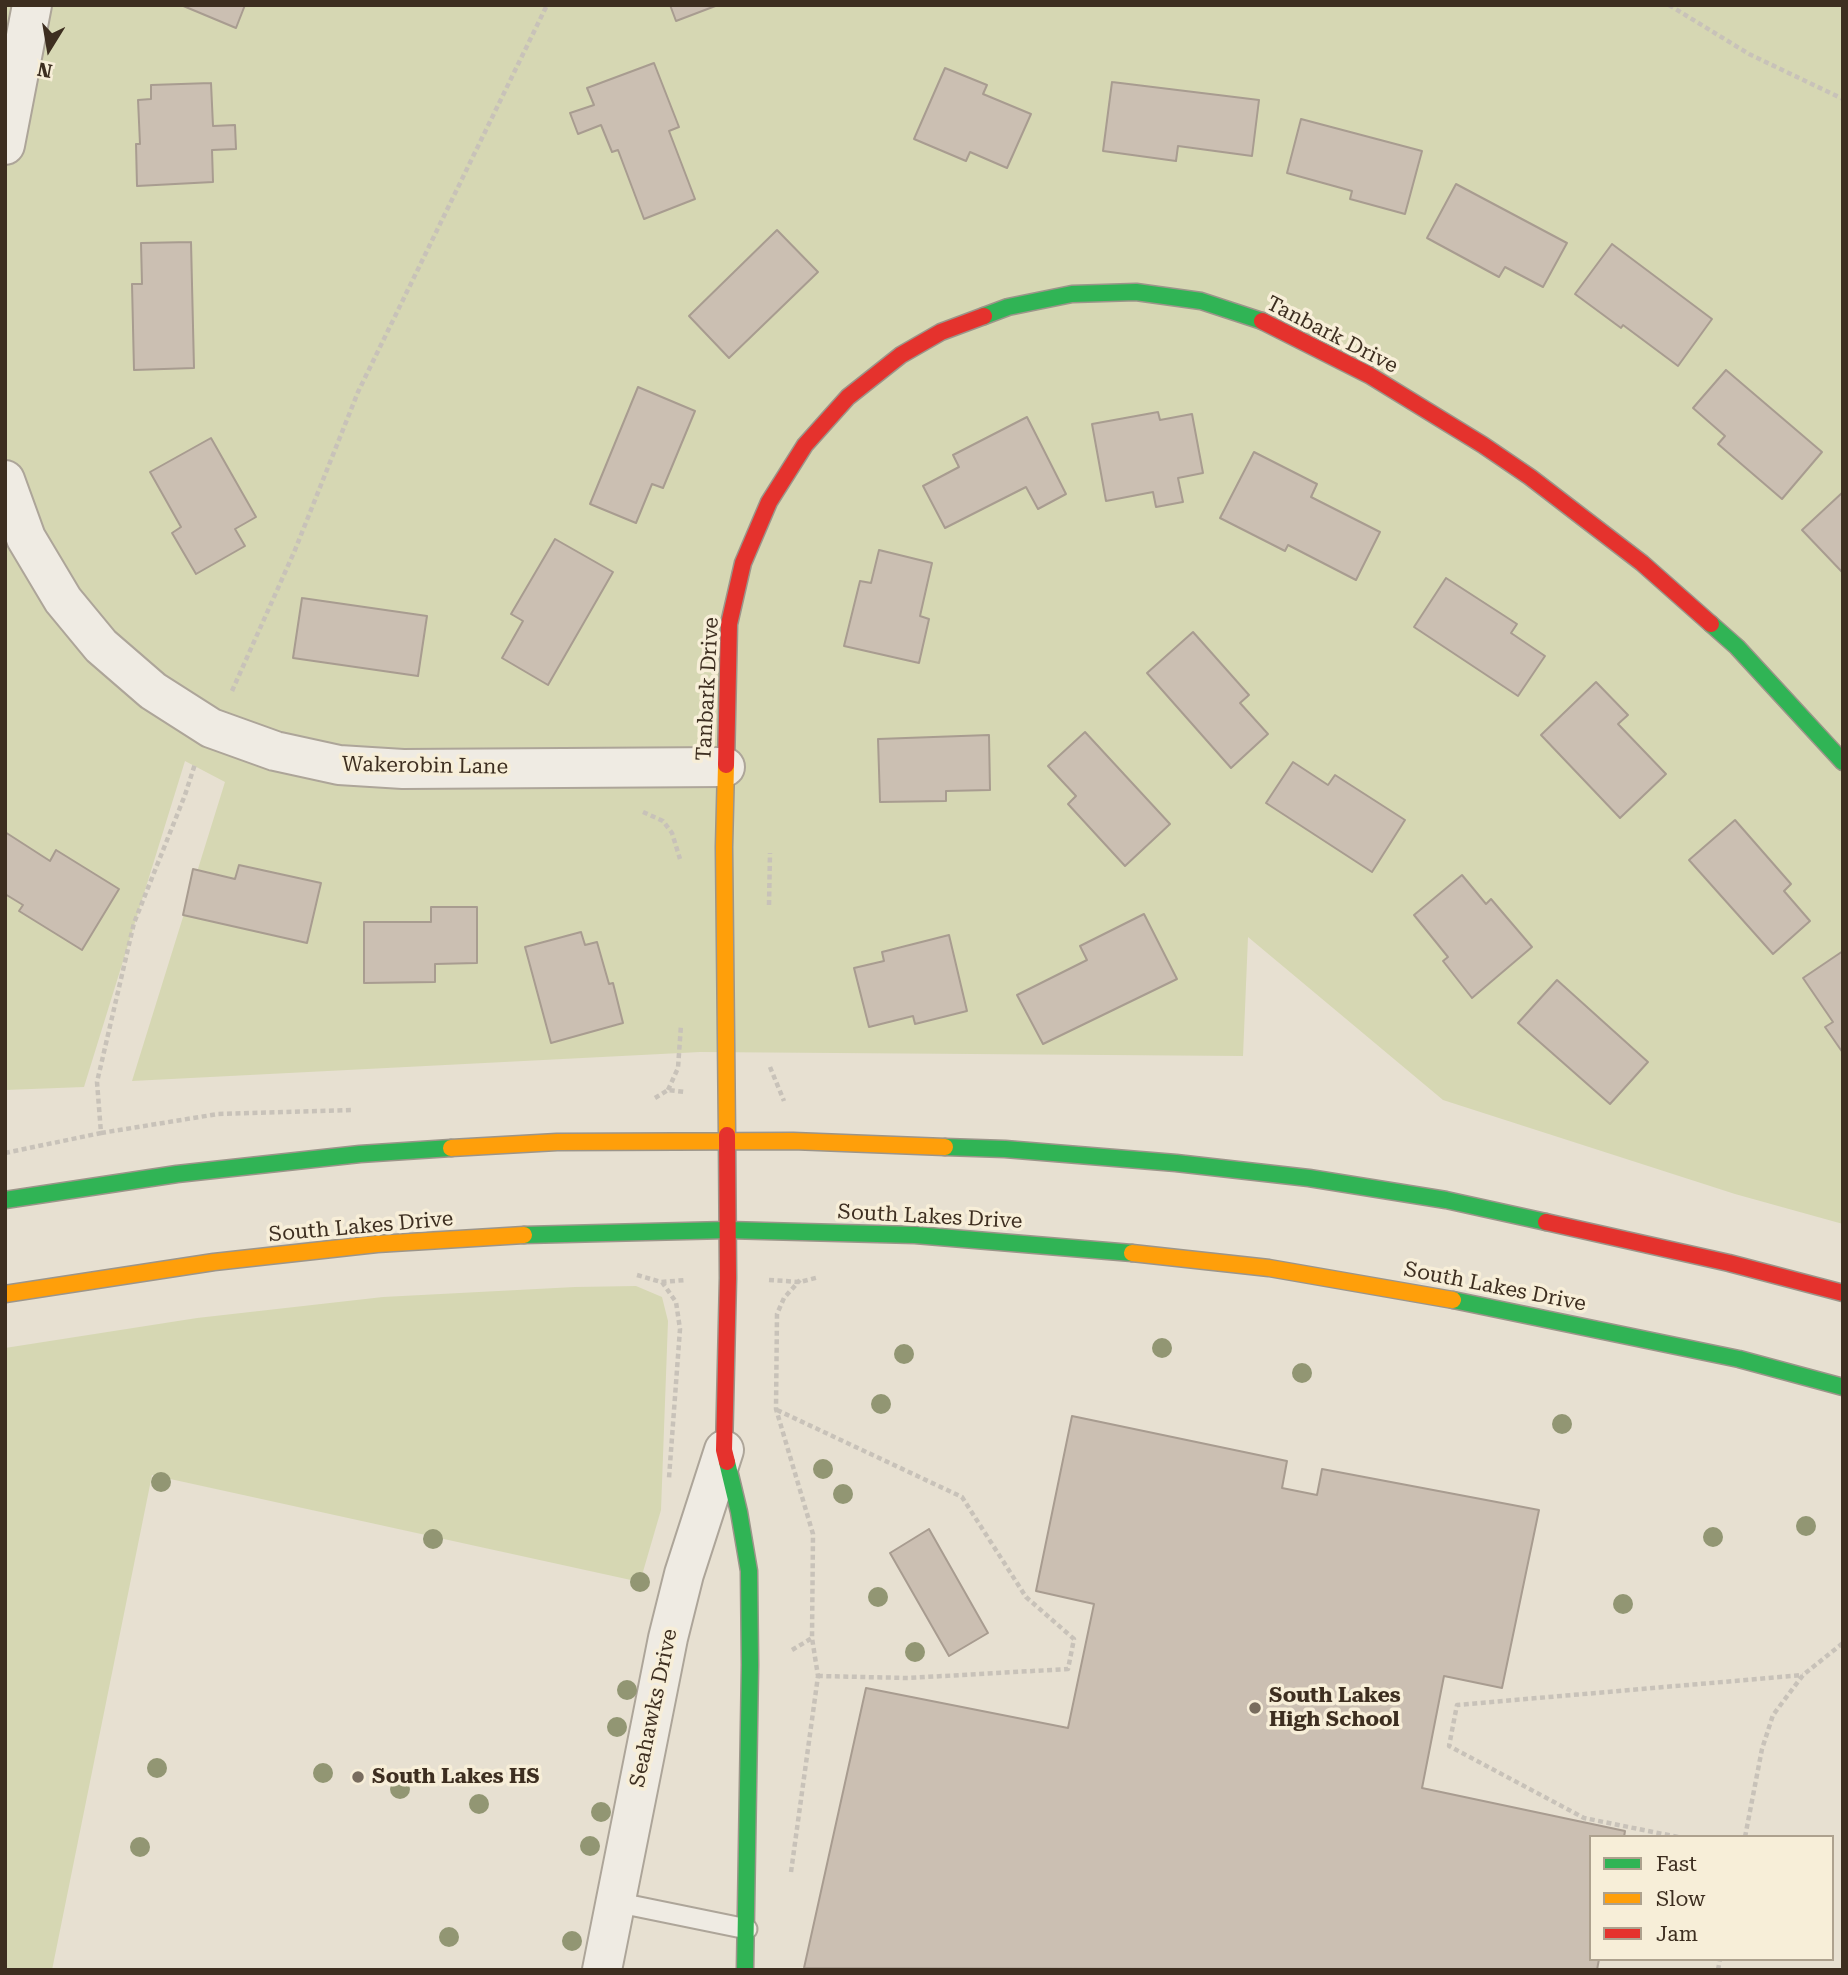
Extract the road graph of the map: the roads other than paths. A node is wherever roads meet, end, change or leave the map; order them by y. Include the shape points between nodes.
1 (32, 5) edge
2 (5, 145) edge
3 (5, 480) edge
4 (1843, 762) edge
5 (725, 767) junction
6 (727, 1141) junction
7 (5, 1200) edge
8 (727, 1230) junction
9 (1843, 1293) edge
10 (5, 1294) edge
11 (1843, 1387) edge
12 (724, 1450) junction
13 (615, 1902) junction
14 (747, 1929) junction
15 (601, 1970) edge
16 (745, 1970) edge

1 - 2 street
3 - 5 street, Wakerobin Lane via 26,538 63,600 101,646 153,691 211,729 275,751 339,765 403,769
4 - 5 main road, Tanbark Drive via 1737,647 1651,571 1483,445 1369,375 1265,321 1200,301 1136,292 1072,294 1008,307 942,332 901,355 848,397 805,445 769,502 743,563 729,624
5 - 6 main road, Tanbark Drive
6 - 7 main road via 557,1142 360,1154 177,1174
6 - 8 main road, Tanbark Drive
6 - 9 main road via 1005,1149 1309,1178 1485,1209
8 - 10 main road, South Lakes Drive via 561,1233 377,1244 214,1262
8 - 11 main road, South Lakes Drive via 915,1235 1269,1268 1564,1321
8 - 12 main road, Seahawks Drive
12 - 13 street, Seahawks Drive via 670,1628
12 - 14 main road, Seahawks Drive via 749,1571
13 - 14 lane
13 - 15 street, Seahawks Drive
14 - 16 main road, Seahawks Drive

